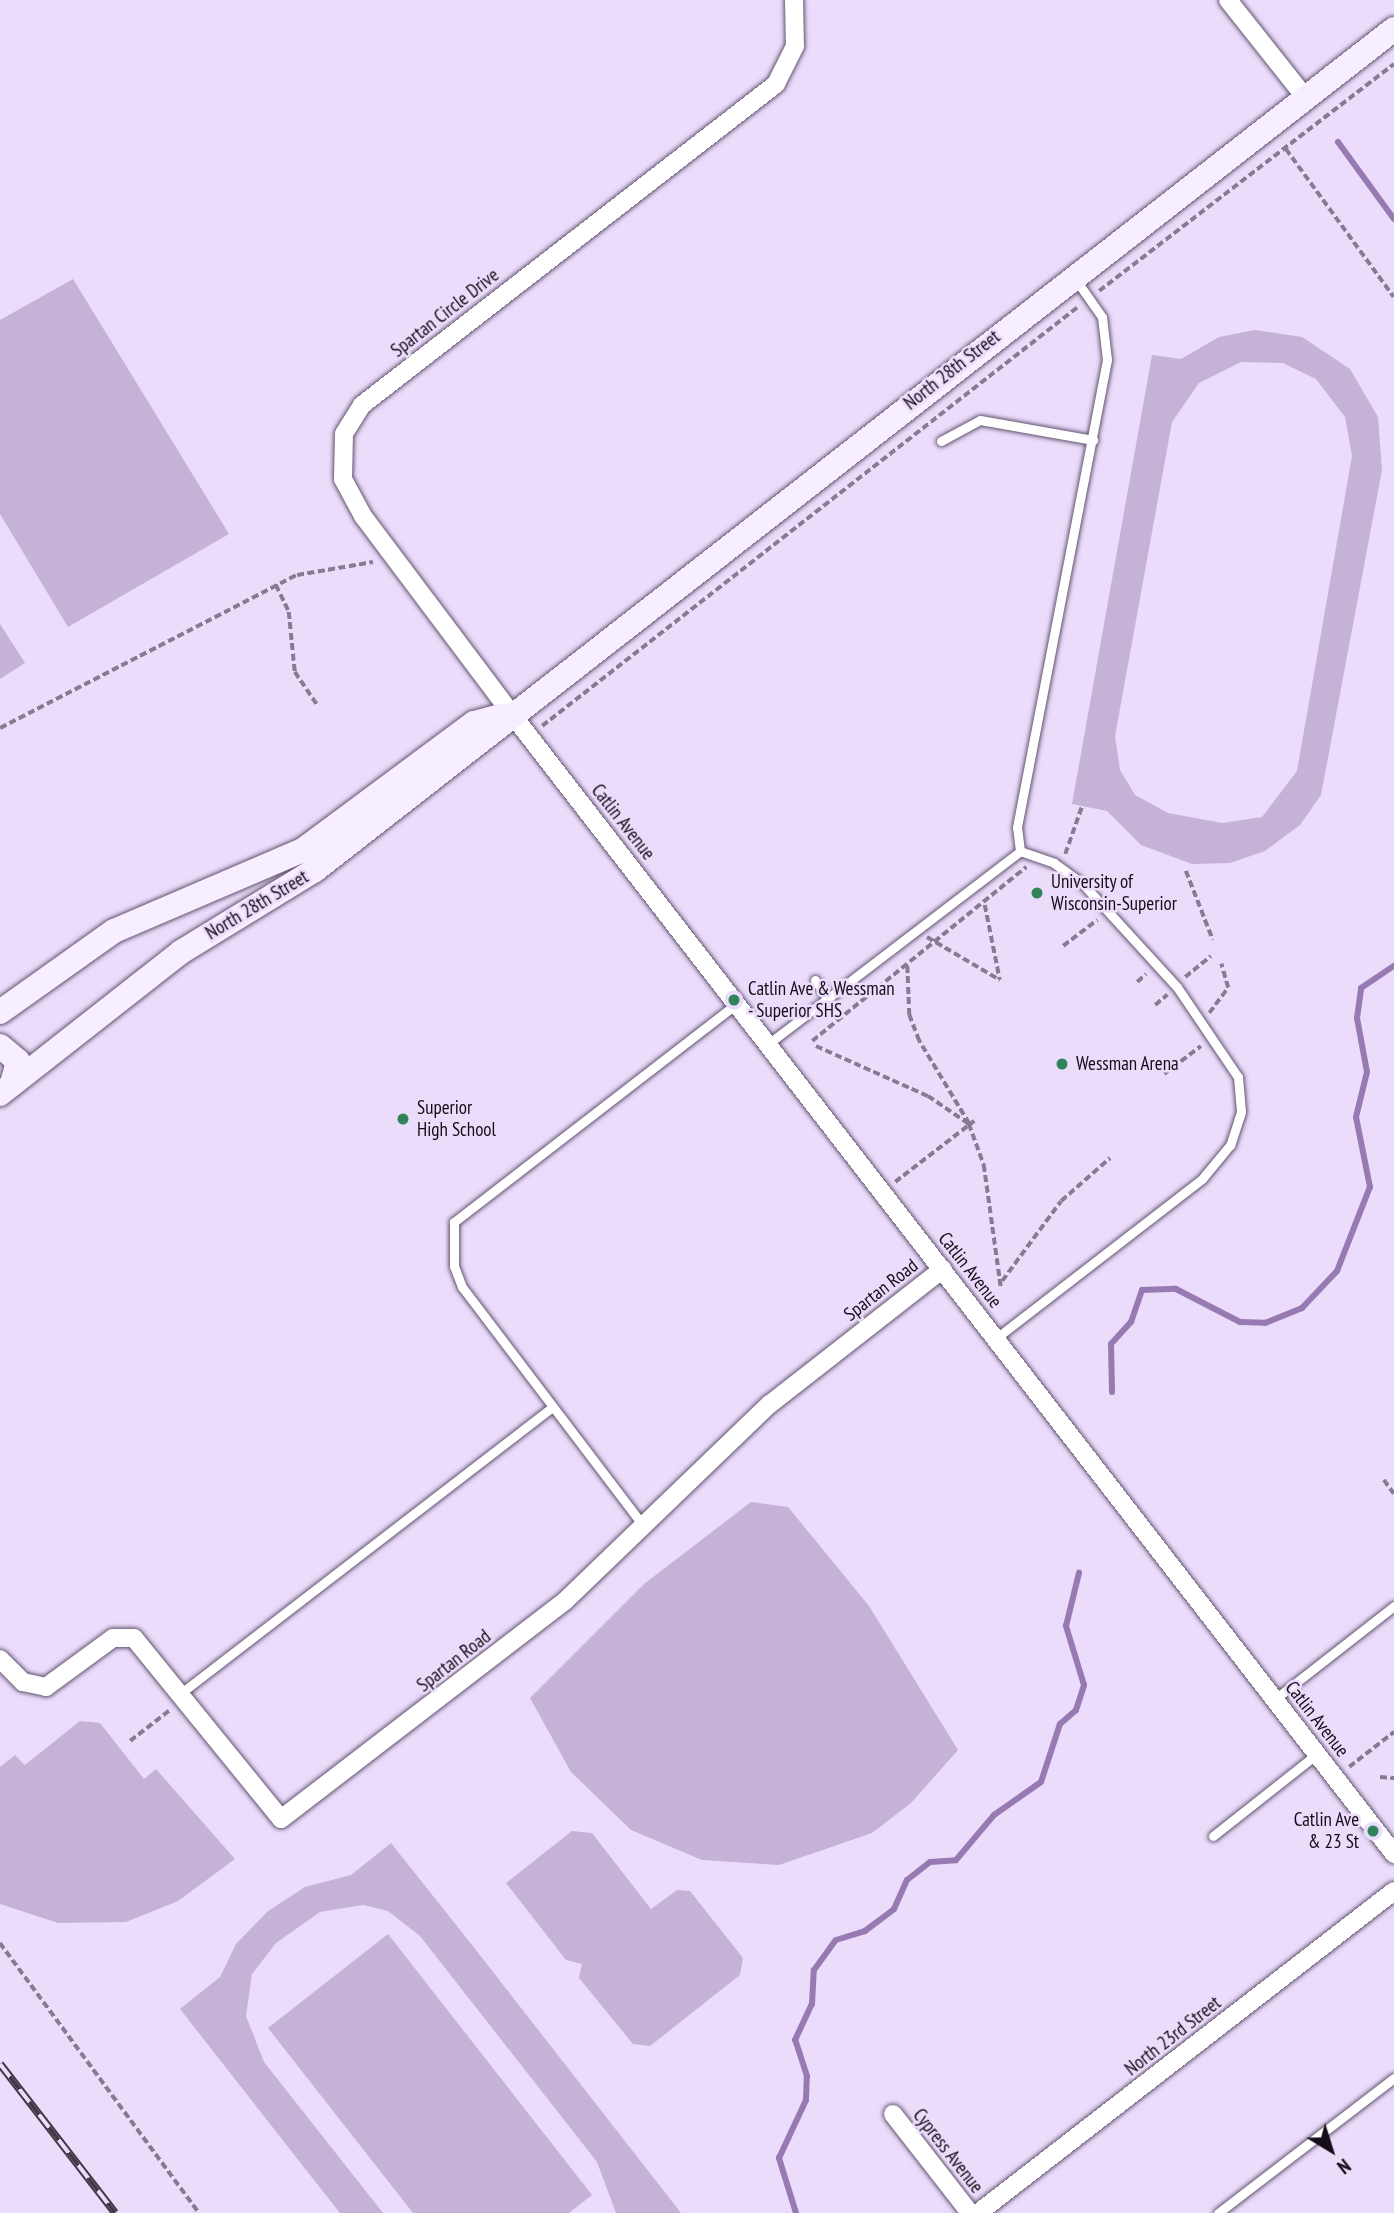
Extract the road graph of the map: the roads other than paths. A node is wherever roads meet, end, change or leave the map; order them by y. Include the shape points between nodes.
1 (794, 0) edge
2 (1228, 0) edge
3 (1394, 29) edge
4 (1305, 97) junction
5 (1073, 276) junction
6 (1093, 440) junction
7 (941, 442) dead end
8 (511, 713) junction
9 (1025, 852) junction
10 (815, 980) dead end
11 (827, 998) junction
12 (737, 1003) junction
13 (0, 1012) edge
14 (768, 1044) junction
15 (0, 1046) edge
16 (6, 1089) edge
17 (943, 1269) junction
18 (996, 1338) junction
19 (552, 1407) junction
20 (642, 1524) junction
21 (1394, 1606) edge
22 (0, 1659) edge
23 (183, 1695) junction
24 (1275, 1699) junction
25 (1317, 1754) junction
26 (1213, 1836) dead end
27 (1394, 1854) edge
28 (1394, 1891) edge
29 (1394, 2078) edge
30 (893, 2114) dead end
31 (970, 2213) edge
32 (978, 2213) edge
33 (1218, 2213) edge

1 - 8 street, Spartan Circle Drive via 795,46 776,83 355,412 344,434 343,479 396,559
2 - 4 street
3 - 4 main road, North 28th Street
4 - 5 main road, North 28th Street
5 - 6 lane via 1102,317 1107,349
5 - 8 main road, North 28th Street
6 - 7 lane via 981,419
6 - 9 lane via 1017,827
8 - 12 street, Catlin Avenue
8 - 13 main road, North 28th Street via 474,723 303,850 114,931
8 - 16 main road, North 28th Street via 315,870 181,951
9 - 11 lane via 973,885
9 - 18 lane via 1060,866 1175,985 1214,1036 1242,1094 1239,1125 1223,1156
10 - 11 lane
11 - 14 lane
12 - 14 street, Catlin Avenue
12 - 19 lane via 454,1222 458,1280
14 - 17 street, Catlin Avenue
15 - 16 main road via 18,1061
17 - 18 street, Catlin Avenue
17 - 20 street, Spartan Road via 770,1404
18 - 24 street, Catlin Avenue
19 - 20 lane
19 - 23 lane
20 - 23 street, Spartan Road via 566,1600 281,1819
21 - 24 lane
22 - 23 street, Spartan Road via 23,1682 46,1687 113,1638 128,1635
24 - 25 street, Catlin Avenue
25 - 26 lane
25 - 27 street, Catlin Avenue
28 - 32 street, North 23rd Street
29 - 33 lane
30 - 31 street, Cypress Avenue

